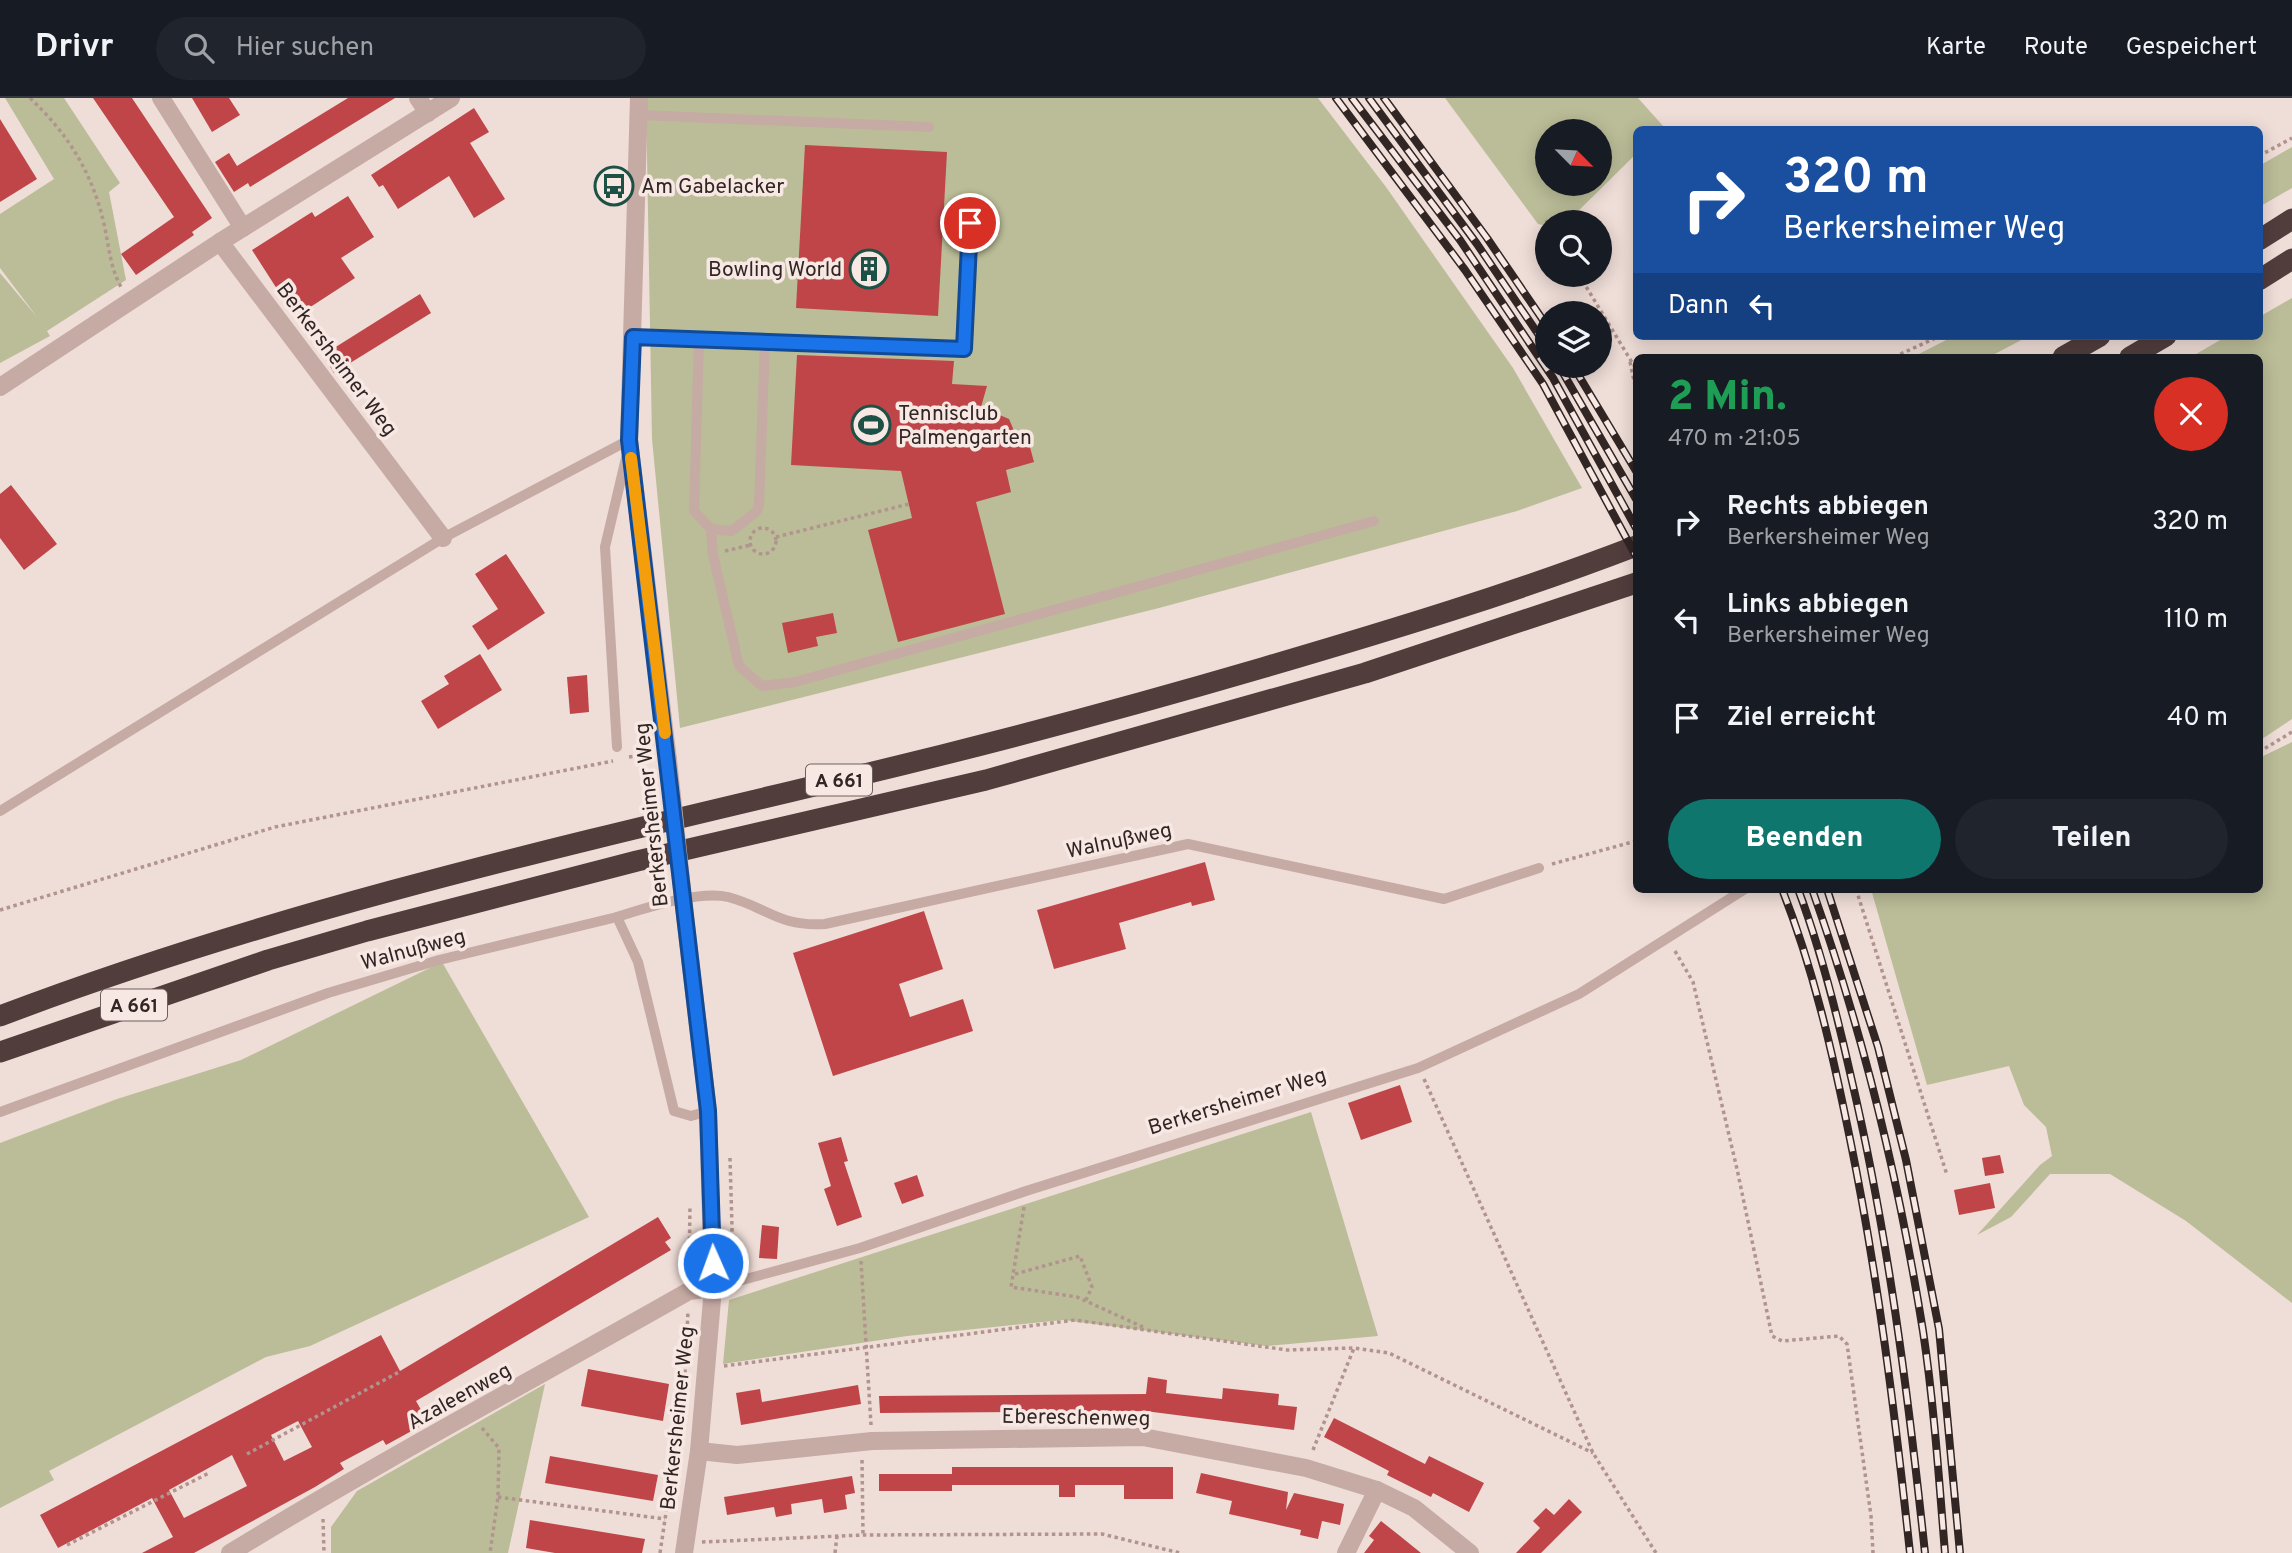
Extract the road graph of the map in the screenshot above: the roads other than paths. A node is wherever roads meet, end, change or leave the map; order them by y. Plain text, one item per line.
1 (161, 98) edge
2 (451, 98) edge
3 (423, 106) edge
4 (640, 107) edge
5 (929, 127) dead end
6 (971, 198) dead end
7 (2292, 219) edge
8 (243, 228) junction
9 (2263, 237) edge
10 (220, 242) junction
11 (2292, 259) edge
12 (2263, 277) edge
13 (633, 337) junction
14 (699, 339) junction
15 (2093, 340) edge
16 (2159, 340) edge
17 (765, 342) junction
18 (2068, 354) edge
19 (2135, 354) edge
20 (0, 387) edge
21 (629, 440) junction
22 (1374, 521) dead end
23 (711, 529) junction
24 (443, 538) junction
25 (1633, 547) edge
26 (1633, 584) edge
27 (617, 747) road end
28 (0, 811) edge
29 (1539, 867) road end
30 (1738, 893) edge
31 (617, 917) junction
32 (0, 1016) edge
33 (0, 1052) edge
34 (708, 1111) junction
35 (0, 1112) edge
36 (713, 1288) junction
37 (699, 1451) junction
38 (1377, 1490) junction
39 (230, 1553) edge
40 (684, 1553) edge
41 (1346, 1553) edge
42 (1471, 1553) edge

1 - 8 street
2 - 3 street
3 - 8 street
4 - 5 lane
4 - 13 street, Berkersheimer Weg
6 - 17 lane
7 - 9 highway
8 - 10 street
10 - 20 street
10 - 24 street, Berkersheimer Weg
11 - 12 highway
13 - 14 lane
13 - 21 street, Berkersheimer Weg
14 - 17 lane
14 - 23 lane
15 - 18 highway
16 - 19 highway
17 - 23 lane
21 - 24 lane
21 - 27 lane
21 - 34 street, Berkersheimer Weg, bridge
22 - 23 lane
24 - 28 lane
25 - 32 highway, A 661
26 - 33 highway, A 661
29 - 31 lane, Walnußweg
30 - 36 lane, Berkersheimer Weg
31 - 34 lane
31 - 35 lane, Walnußweg
34 - 36 street, Berkersheimer Weg
36 - 37 street, Berkersheimer Weg
36 - 39 street, Azaleenweg
37 - 38 street, Ebereschenweg
37 - 40 street, Berkersheimer Weg
38 - 41 street
38 - 42 street, Ebereschenweg

